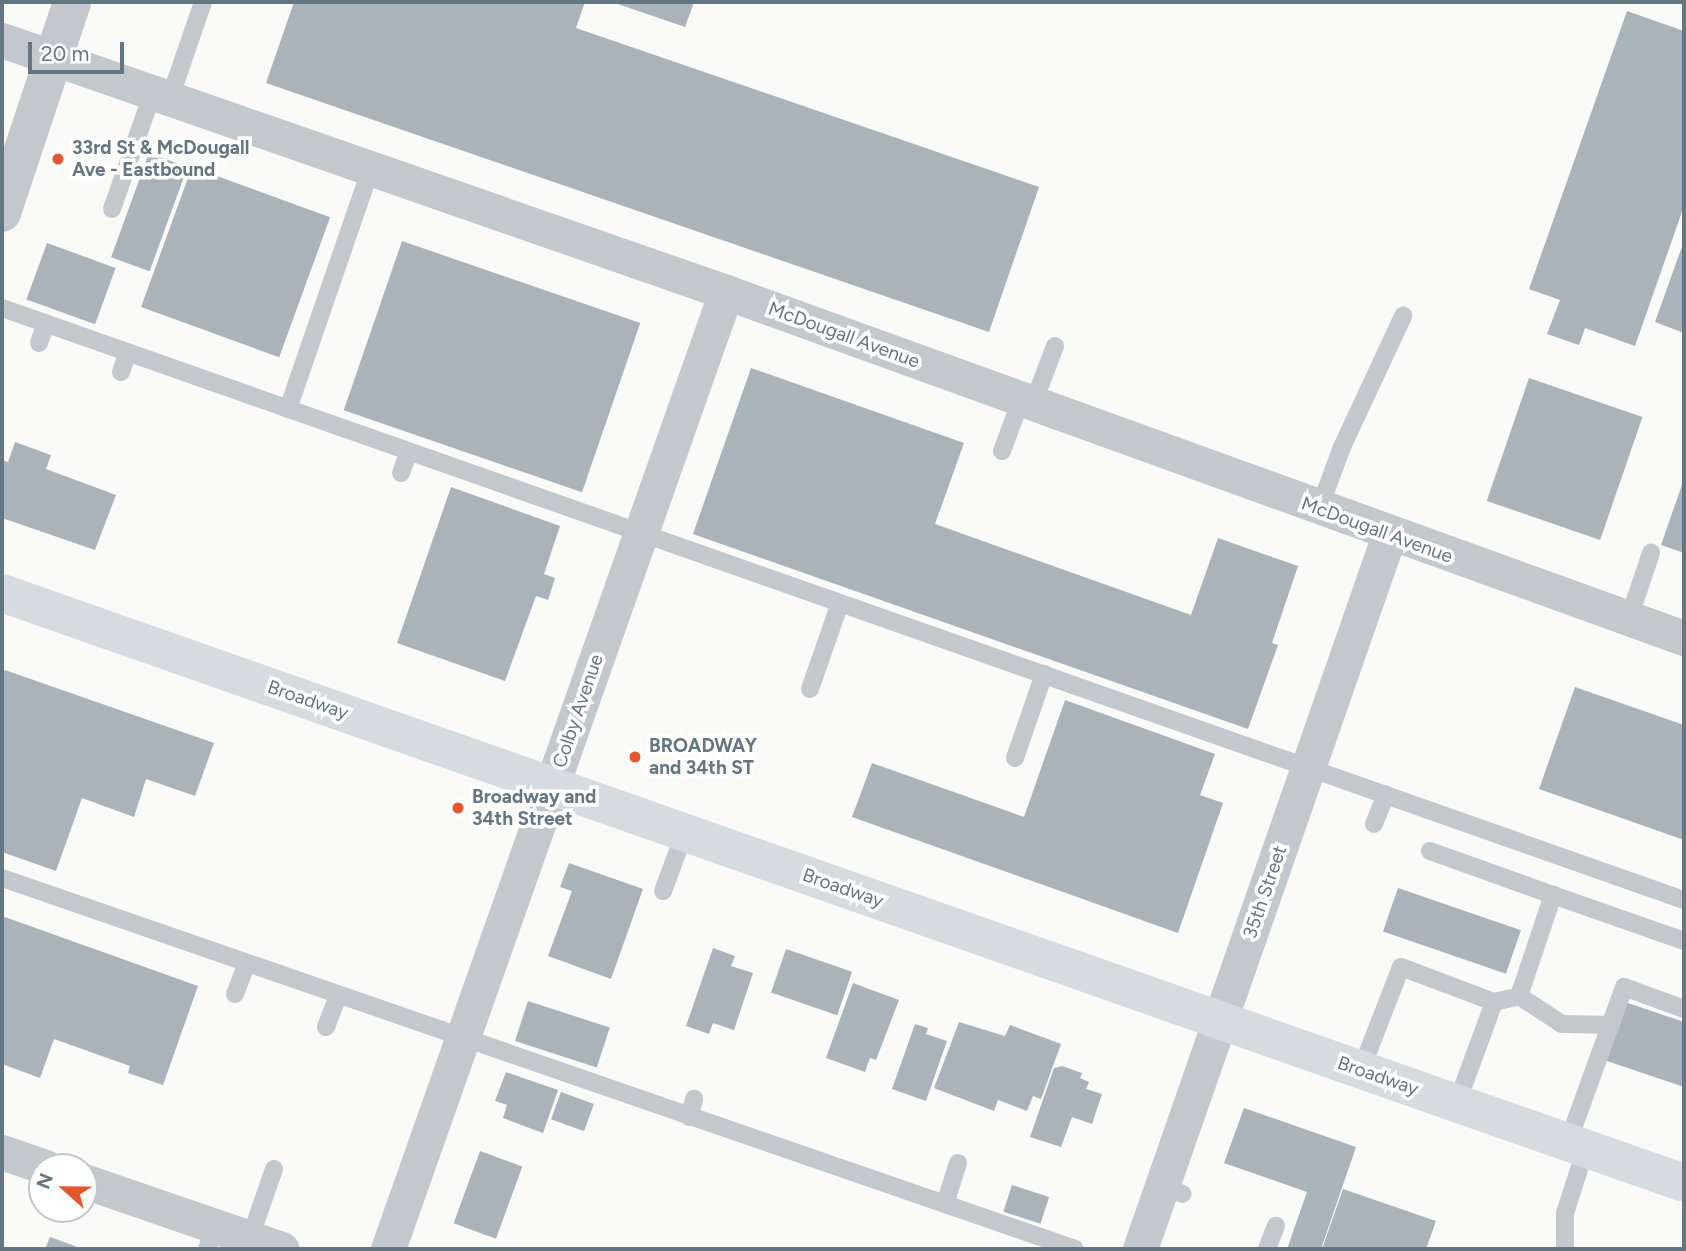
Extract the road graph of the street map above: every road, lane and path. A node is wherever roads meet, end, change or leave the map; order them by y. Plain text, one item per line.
1 (72, 2) edge
2 (203, 2) edge
3 (2, 40) edge
4 (52, 57) junction
5 (162, 95) junction
6 (371, 168) junction
7 (112, 209) dead end
8 (2, 213) edge
9 (726, 292) junction
10 (2, 308) edge
11 (1403, 316) dead end
12 (46, 323) junction
13 (39, 343) dead end
14 (1055, 346) dead end
15 (128, 352) junction
16 (121, 372) dead end
17 (1027, 402) junction
18 (288, 409) junction
19 (409, 451) junction
20 (1002, 451) dead end
21 (401, 473) dead end
22 (1319, 509) junction
23 (641, 533) junction
24 (1389, 535) junction
25 (1651, 553) dead end
26 (2, 593) edge
27 (840, 603) junction
28 (1629, 618) junction
29 (1684, 638) edge
30 (1044, 674) junction
31 (810, 690) dead end
32 (1015, 758) dead end
33 (1308, 766) junction
34 (552, 786) junction
35 (1386, 794) junction
36 (1374, 824) dead end
37 (685, 832) junction
38 (1430, 851) dead end
39 (2, 878) edge
40 (663, 891) dead end
41 (1553, 895) junction
42 (1684, 900) edge
43 (1684, 940) edge
44 (247, 963) junction
45 (235, 994) dead end
46 (338, 995) junction
47 (1519, 996) junction
48 (1494, 1002) junction
49 (1684, 1009) edge
50 (1221, 1020) junction
51 (1611, 1025) junction
52 (326, 1027) dead end
53 (463, 1039) junction
54 (1361, 1070) junction
55 (1457, 1104) junction
56 (1577, 1145) junction
57 (2, 1152) edge
58 (28, 1161) edge
59 (958, 1163) dead end
60 (274, 1169) dead end
61 (1684, 1183) edge
62 (98, 1187) edge
63 (945, 1204) junction
64 (1276, 1226) dead end
65 (211, 1238) edge
66 (266, 1244) edge
67 (388, 1249) edge
68 (1075, 1249) edge
69 (1140, 1249) edge
70 (1267, 1249) edge
71 (1565, 1249) edge

1 - 4 street
2 - 5 lane
3 - 4 street, McDougall Avenue
4 - 5 street, McDougall Avenue
4 - 8 street
5 - 6 street, McDougall Avenue
5 - 7 lane
6 - 9 street, McDougall Avenue
6 - 18 lane
9 - 17 street, McDougall Avenue
9 - 23 street, Colby Avenue
10 - 12 lane
11 - 22 lane
12 - 13 lane
12 - 15 lane
14 - 17 lane
15 - 16 lane
15 - 18 lane
17 - 20 lane
17 - 22 street, McDougall Avenue
18 - 19 lane
19 - 21 lane
19 - 23 lane
22 - 24 street, McDougall Avenue
23 - 27 lane
23 - 34 street, Colby Avenue
24 - 28 street, McDougall Avenue
24 - 33 street, 35th Street
25 - 28 lane
26 - 34 main road, Broadway
27 - 30 lane
27 - 31 lane
28 - 29 street, McDougall Avenue
30 - 32 lane
30 - 33 lane
33 - 35 lane
33 - 50 street, 35th Street
34 - 37 main road, Broadway
34 - 53 street, Colby Avenue
35 - 36 lane
35 - 42 lane
37 - 40 lane
37 - 50 main road, Broadway
38 - 41 lane
39 - 44 lane
41 - 43 lane
41 - 47 lane
44 - 45 lane
44 - 46 lane
46 - 52 lane
46 - 53 lane
47 - 48 lane
47 - 51 lane
48 - 54 lane
48 - 55 lane
49 - 51 lane
50 - 54 main road, Broadway
50 - 69 street, 35th Street
51 - 56 lane
53 - 63 lane
53 - 67 street, Colby Avenue
54 - 55 main road, Broadway
55 - 56 main road, Broadway
56 - 61 main road, Broadway
56 - 71 lane
57 - 58 street
59 - 63 lane
60 - 66 lane
62 - 65 street
63 - 68 lane
64 - 70 lane
65 - 66 street

